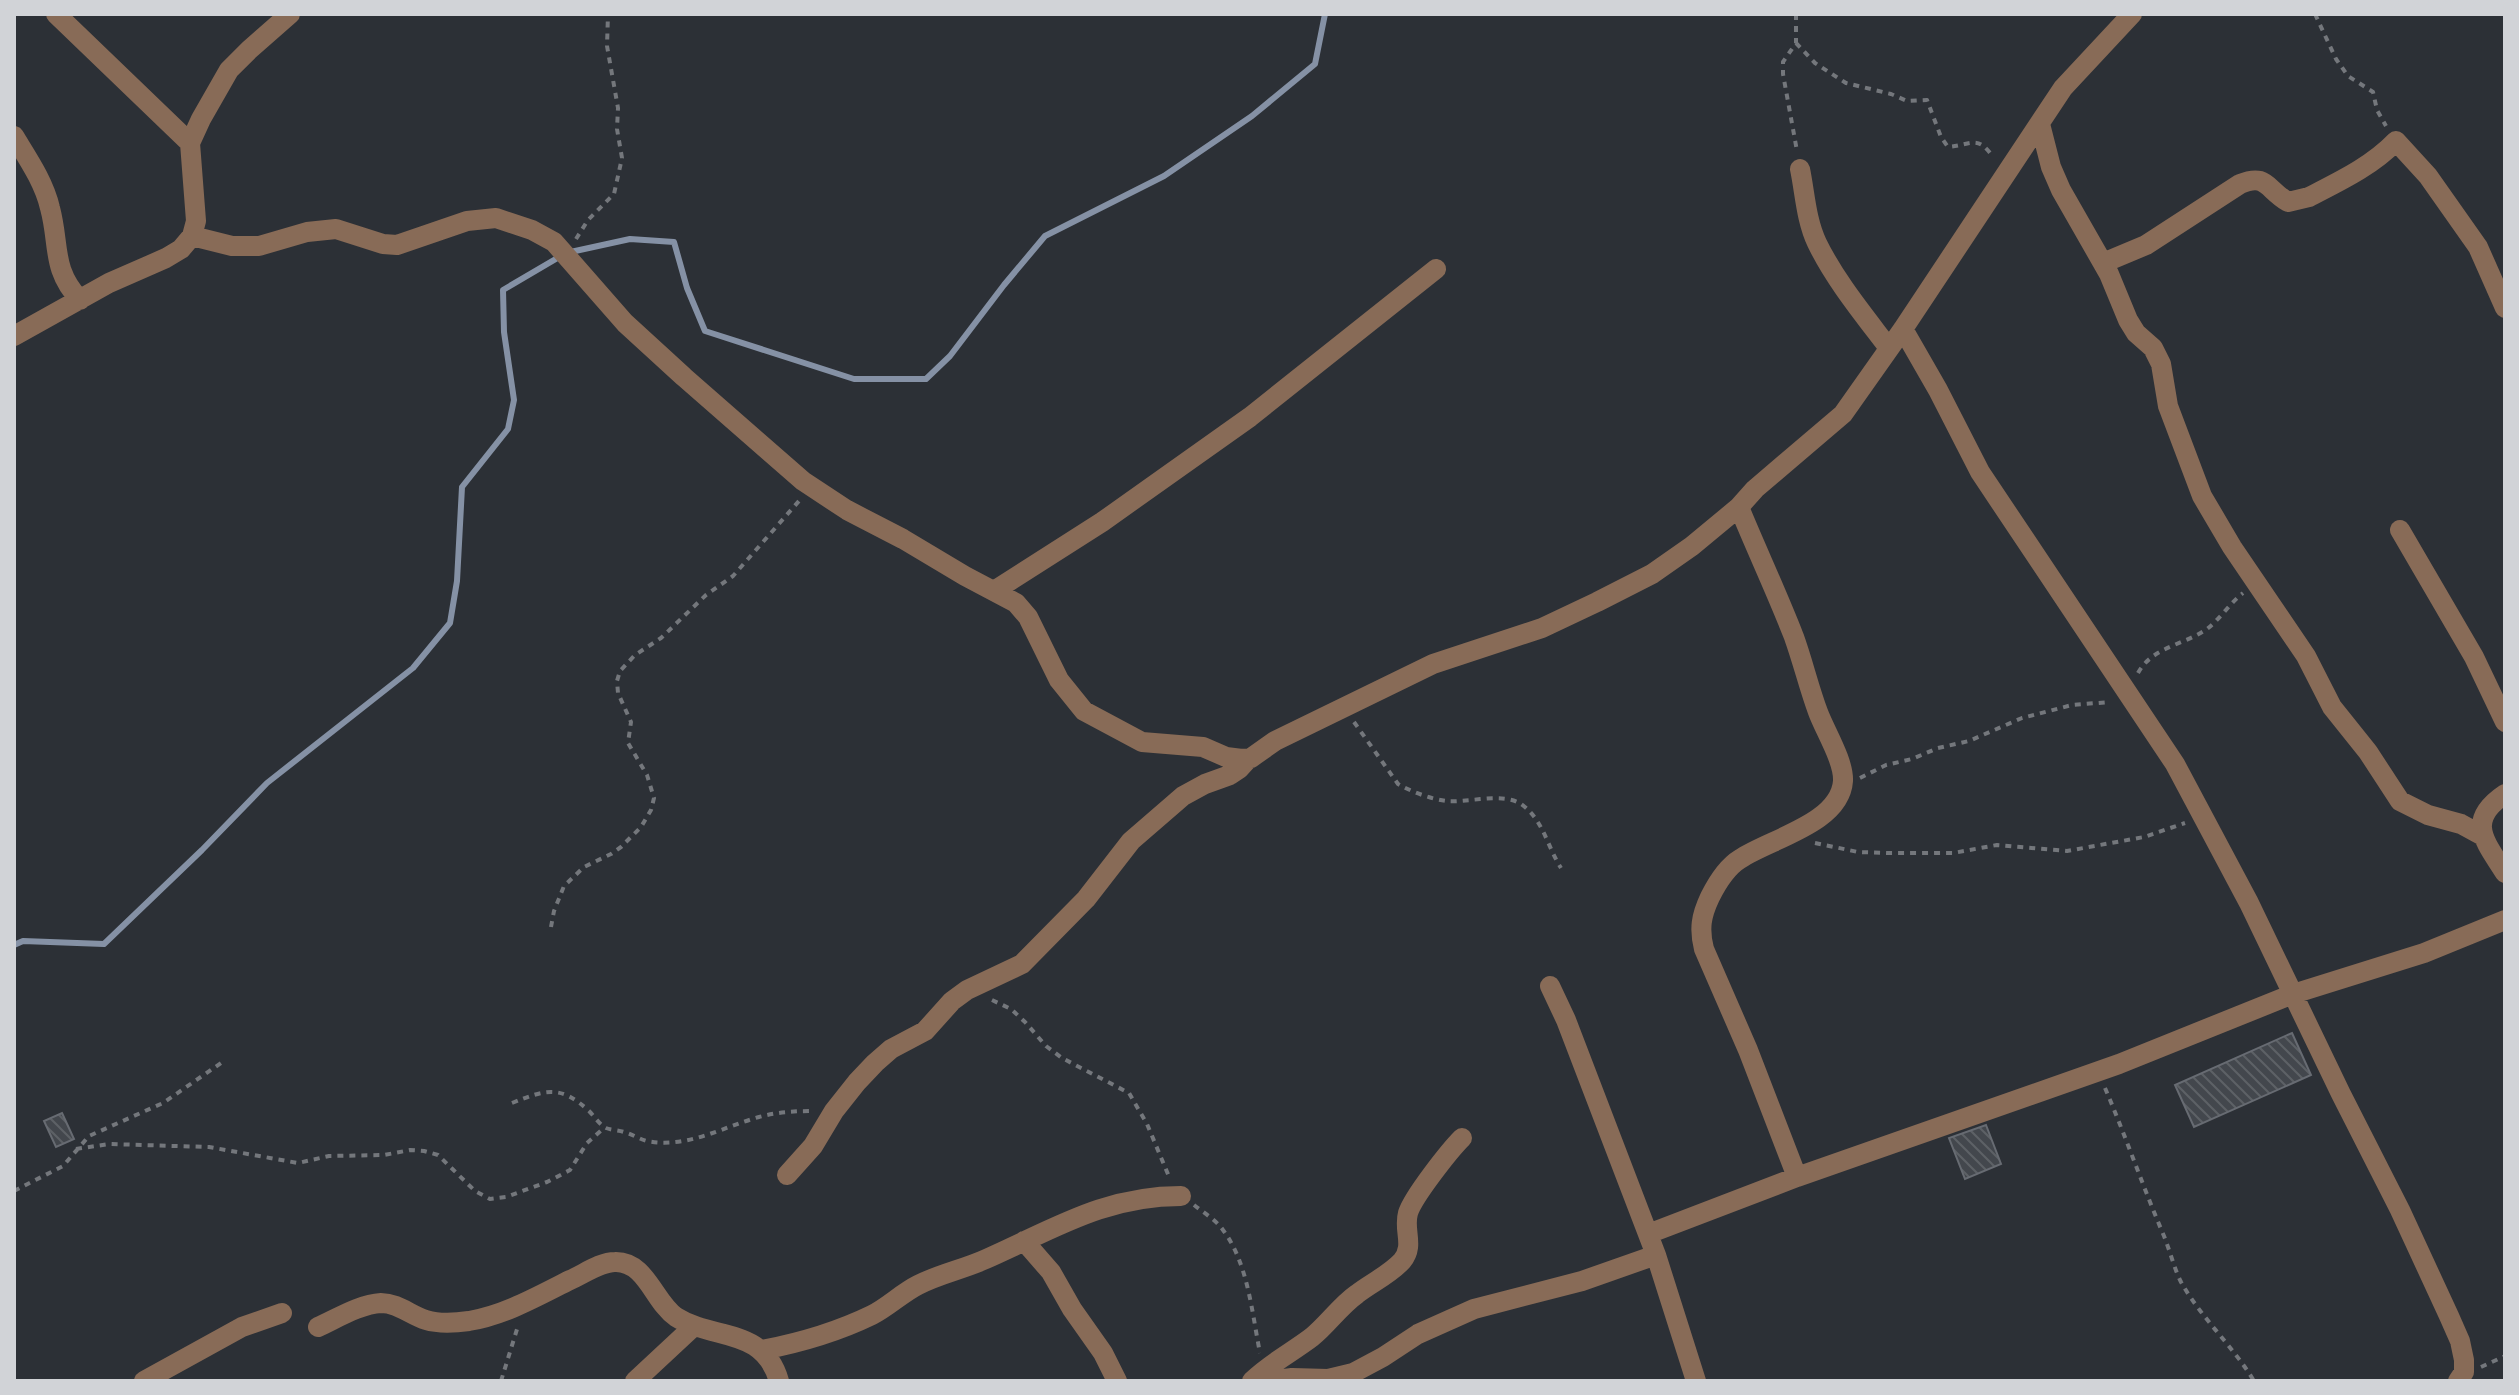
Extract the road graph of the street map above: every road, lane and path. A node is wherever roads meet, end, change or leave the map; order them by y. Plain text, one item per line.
1 (56, 14) edge
2 (290, 14) edge
3 (608, 14) edge
4 (1796, 14) edge
5 (2132, 14) edge
6 (2315, 14) edge
7 (1796, 43) junction
8 (2040, 124) junction
9 (14, 136) edge
10 (2396, 141) junction
11 (190, 143) junction
12 (1800, 169) joint
13 (2006, 174) junction
14 (192, 236) junction
15 (566, 253) junction
16 (2103, 263) junction
17 (1436, 269) dead end
18 (80, 300) junction
19 (2505, 308) edge
20 (1903, 329) junction
21 (14, 336) edge
22 (1888, 347) junction
23 (811, 487) junction
24 (1739, 507) junction
25 (2400, 530) dead end
26 (2255, 582) junction
27 (994, 591) junction
28 (2126, 693) junction
29 (1344, 707) junction
30 (2505, 722) edge
31 (1249, 758) junction
32 (1841, 788) junction
33 (2505, 794) edge
34 (2202, 817) junction
35 (1790, 835) junction
36 (2483, 836) junction
37 (1561, 868) dead end
38 (2505, 873) edge
39 (2505, 920) edge
40 (551, 927) dead end
41 (1550, 986) dead end
42 (967, 990) junction
43 (2293, 994) junction
44 (224, 1061) dead end
45 (2098, 1071) junction
46 (512, 1103) dead end
47 (834, 1111) junction
48 (604, 1128) junction
49 (1462, 1138) dead end
50 (76, 1149) junction
51 (787, 1175) dead end
52 (1797, 1177) junction
53 (14, 1191) edge
54 (1181, 1196) junction
55 (1648, 1234) junction
56 (1024, 1241) junction
57 (1656, 1255) junction
58 (527, 1302) junction
59 (282, 1313) dead end
60 (318, 1327) dead end
61 (693, 1327) junction
62 (762, 1350) junction
63 (180, 1373) edge
64 (1262, 1378) edge
65 (144, 1381) edge
66 (501, 1381) edge
67 (635, 1381) edge
68 (779, 1381) edge
69 (1117, 1381) edge
70 (1696, 1381) edge
71 (2254, 1381) edge
72 (2458, 1381) edge

1 - 11 street
2 - 11 street
3 - 15 path
4 - 7 path
5 - 8 street
6 - 10 path
7 - 12 path
7 - 13 path
8 - 13 street
8 - 16 street
9 - 18 street
10 - 16 street
10 - 19 street
11 - 14 street
12 - 22 street
13 - 20 street
14 - 15 street
14 - 18 street
15 - 23 street
16 - 26 street
17 - 27 street
18 - 21 street
20 - 22 street
20 - 28 street
22 - 24 street
23 - 27 street
23 - 40 path
24 - 29 street
24 - 32 street
25 - 30 street
26 - 28 path
26 - 36 street
27 - 31 street
28 - 32 path
28 - 34 street
29 - 31 street
29 - 37 path
31 - 42 street
32 - 35 street
33 - 36 street
34 - 35 path
34 - 43 street
35 - 52 street
36 - 38 street
39 - 43 street
41 - 55 street
42 - 47 street
42 - 54 path
43 - 45 street
43 - 72 street
44 - 50 path
45 - 52 street
45 - 71 path
46 - 48 path
47 - 48 path
47 - 51 street
48 - 50 path
49 - 64 street
50 - 53 path
52 - 55 street
54 - 56 street
54 - 64 path
55 - 57 street
56 - 62 street
56 - 69 street
57 - 64 street
57 - 70 street
58 - 60 street
58 - 61 street
58 - 66 path
59 - 63 street
61 - 62 street
61 - 67 street
62 - 68 street
63 - 65 street

